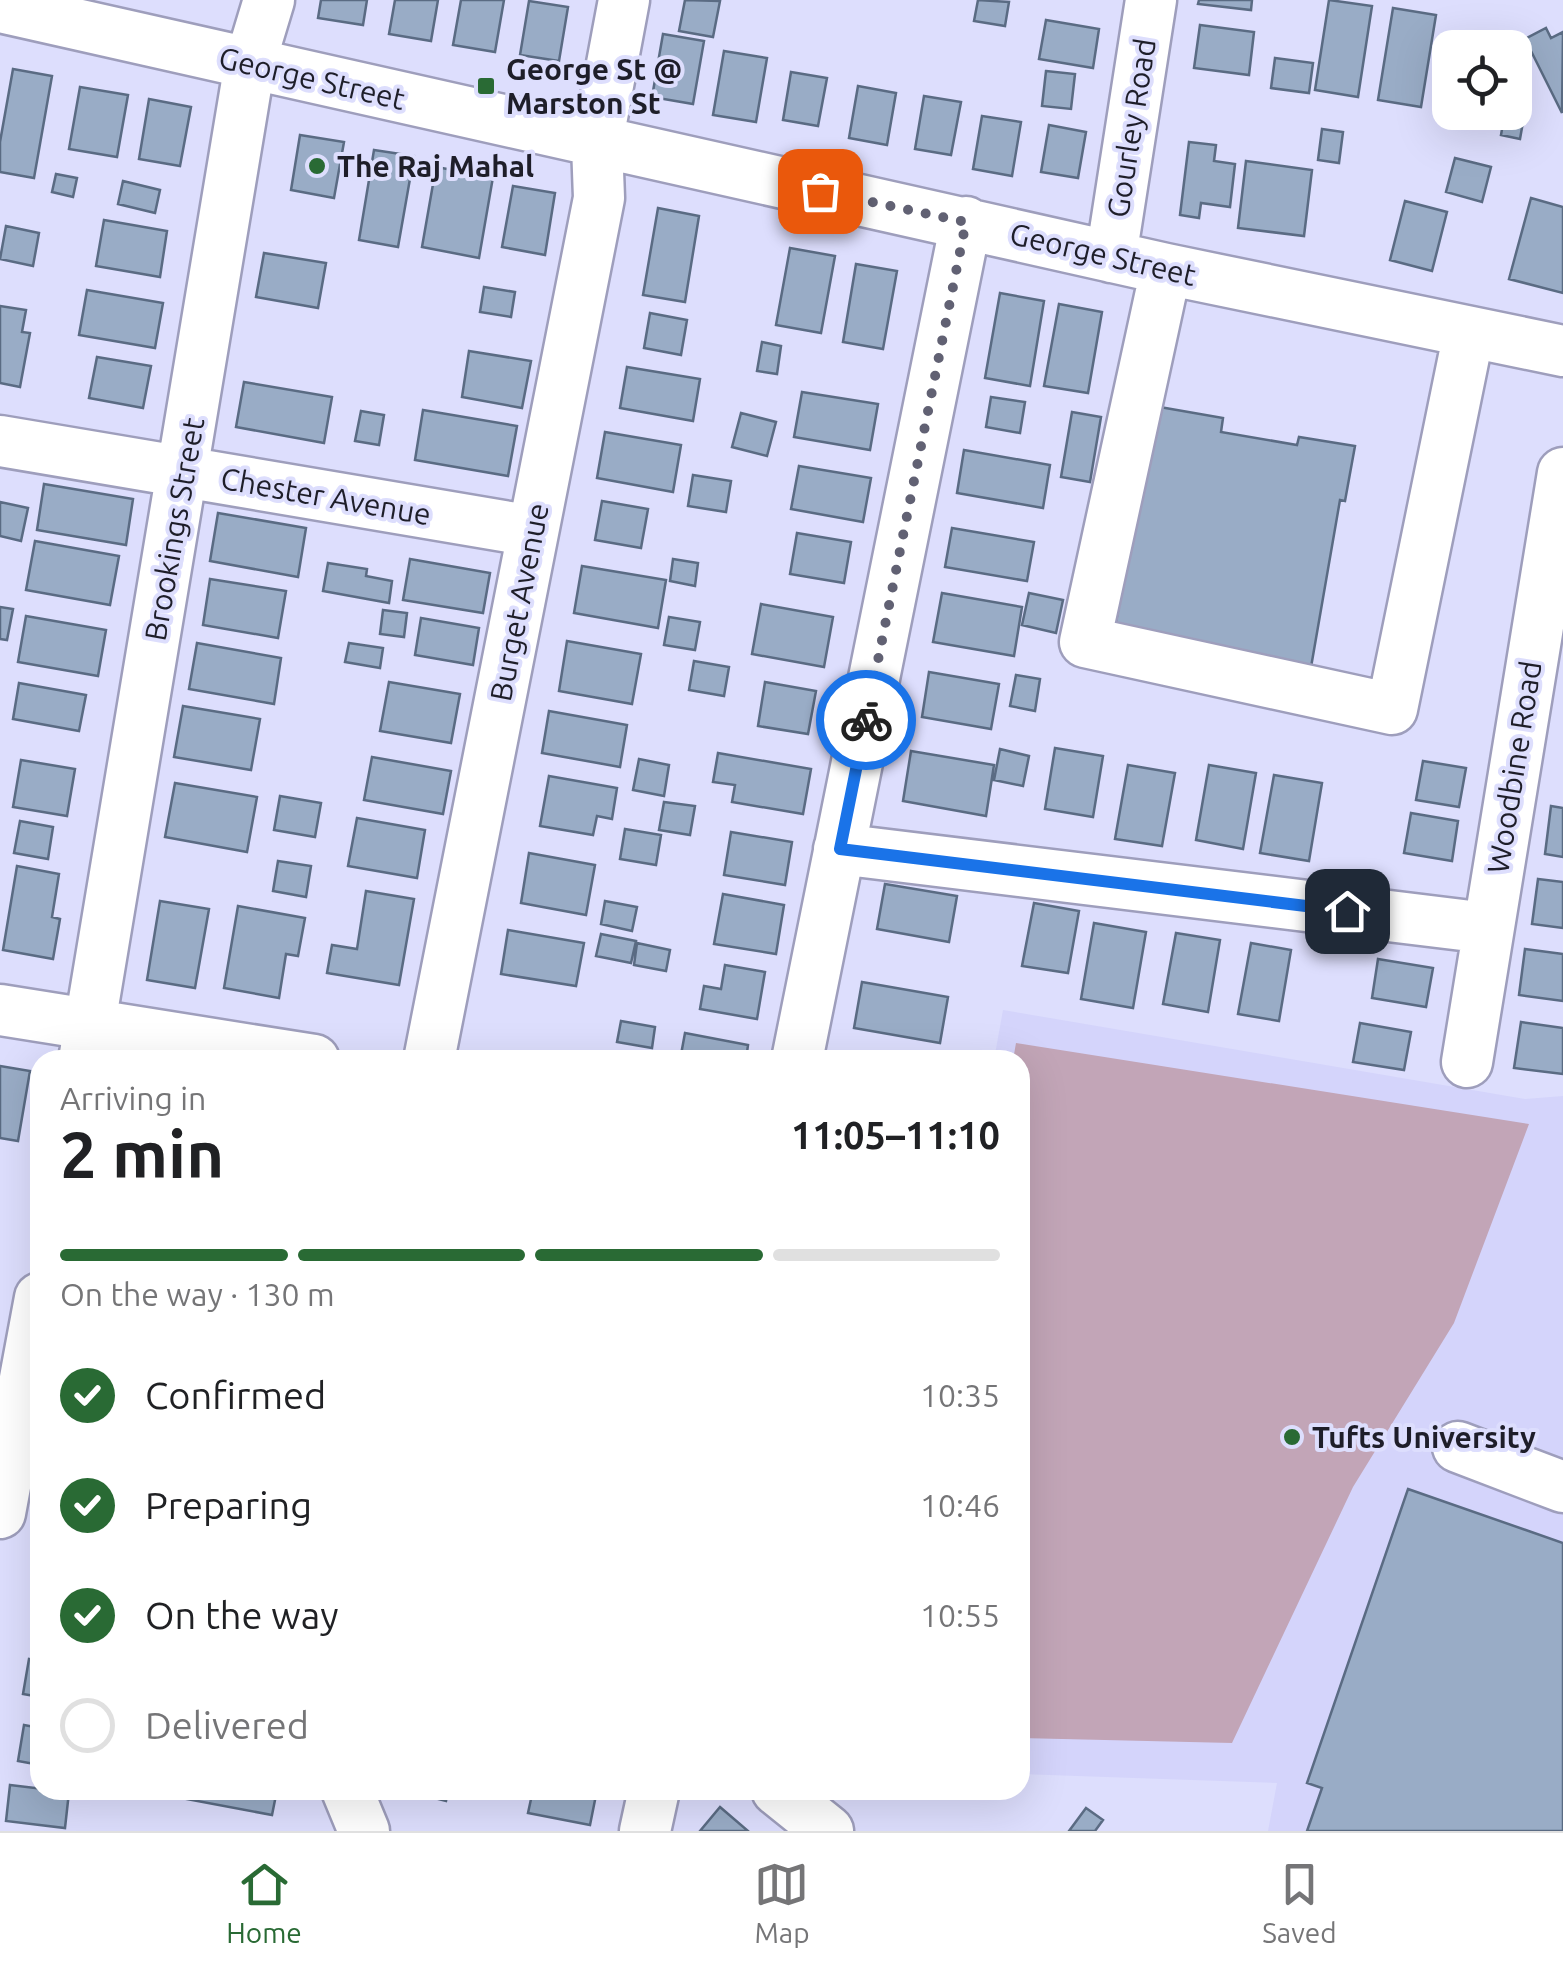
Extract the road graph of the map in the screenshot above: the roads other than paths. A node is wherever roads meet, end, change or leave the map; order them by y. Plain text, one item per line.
1 (269, 0) edge
2 (624, 0) edge
3 (1151, 0) edge
4 (0, 7) edge
5 (250, 63) junction
6 (596, 144) junction
7 (966, 222) junction
8 (1111, 257) junction
9 (1166, 269) junction
10 (1470, 332) junction
11 (1563, 350) edge
12 (0, 441) edge
13 (185, 471) junction
14 (1563, 473) edge
15 (533, 531) junction
16 (840, 849) junction
17 (1487, 928) junction
18 (0, 1010) edge
19 (87, 1043) edge
20 (180, 1050) edge
21 (431, 1050) edge
22 (799, 1050) edge
23 (1467, 1062) dead end
24 (30, 1352) edge
25 (1458, 1447) dead end
26 (1563, 1487) edge
27 (0, 1512) edge
28 (351, 1800) edge
29 (652, 1800) edge
30 (790, 1800) edge
31 (364, 1831) edge
32 (646, 1831) edge
33 (828, 1831) edge

1 - 5 street, Brookings Street
2 - 6 street, Burget Avenue
3 - 8 street, Gourley Road
4 - 5 street, George Street
5 - 6 street, George Street
5 - 13 street, Brookings Street
6 - 7 street, George Street
6 - 15 street, Burget Avenue
7 - 8 street, George Street
7 - 16 street
8 - 9 street, George Street
9 - 10 street, George Street
9 - 10 street
10 - 11 street, George Street
12 - 13 street, Chester Avenue
13 - 15 street, Chester Avenue
13 - 19 street, Brookings Street
14 - 17 street, Woodbine Road
15 - 21 street, Burget Avenue
16 - 17 street
16 - 22 street
17 - 23 street, Woodbine Road
18 - 19 street
19 - 20 street
24 - 27 street
25 - 26 street
28 - 31 street
29 - 32 street
30 - 33 street

